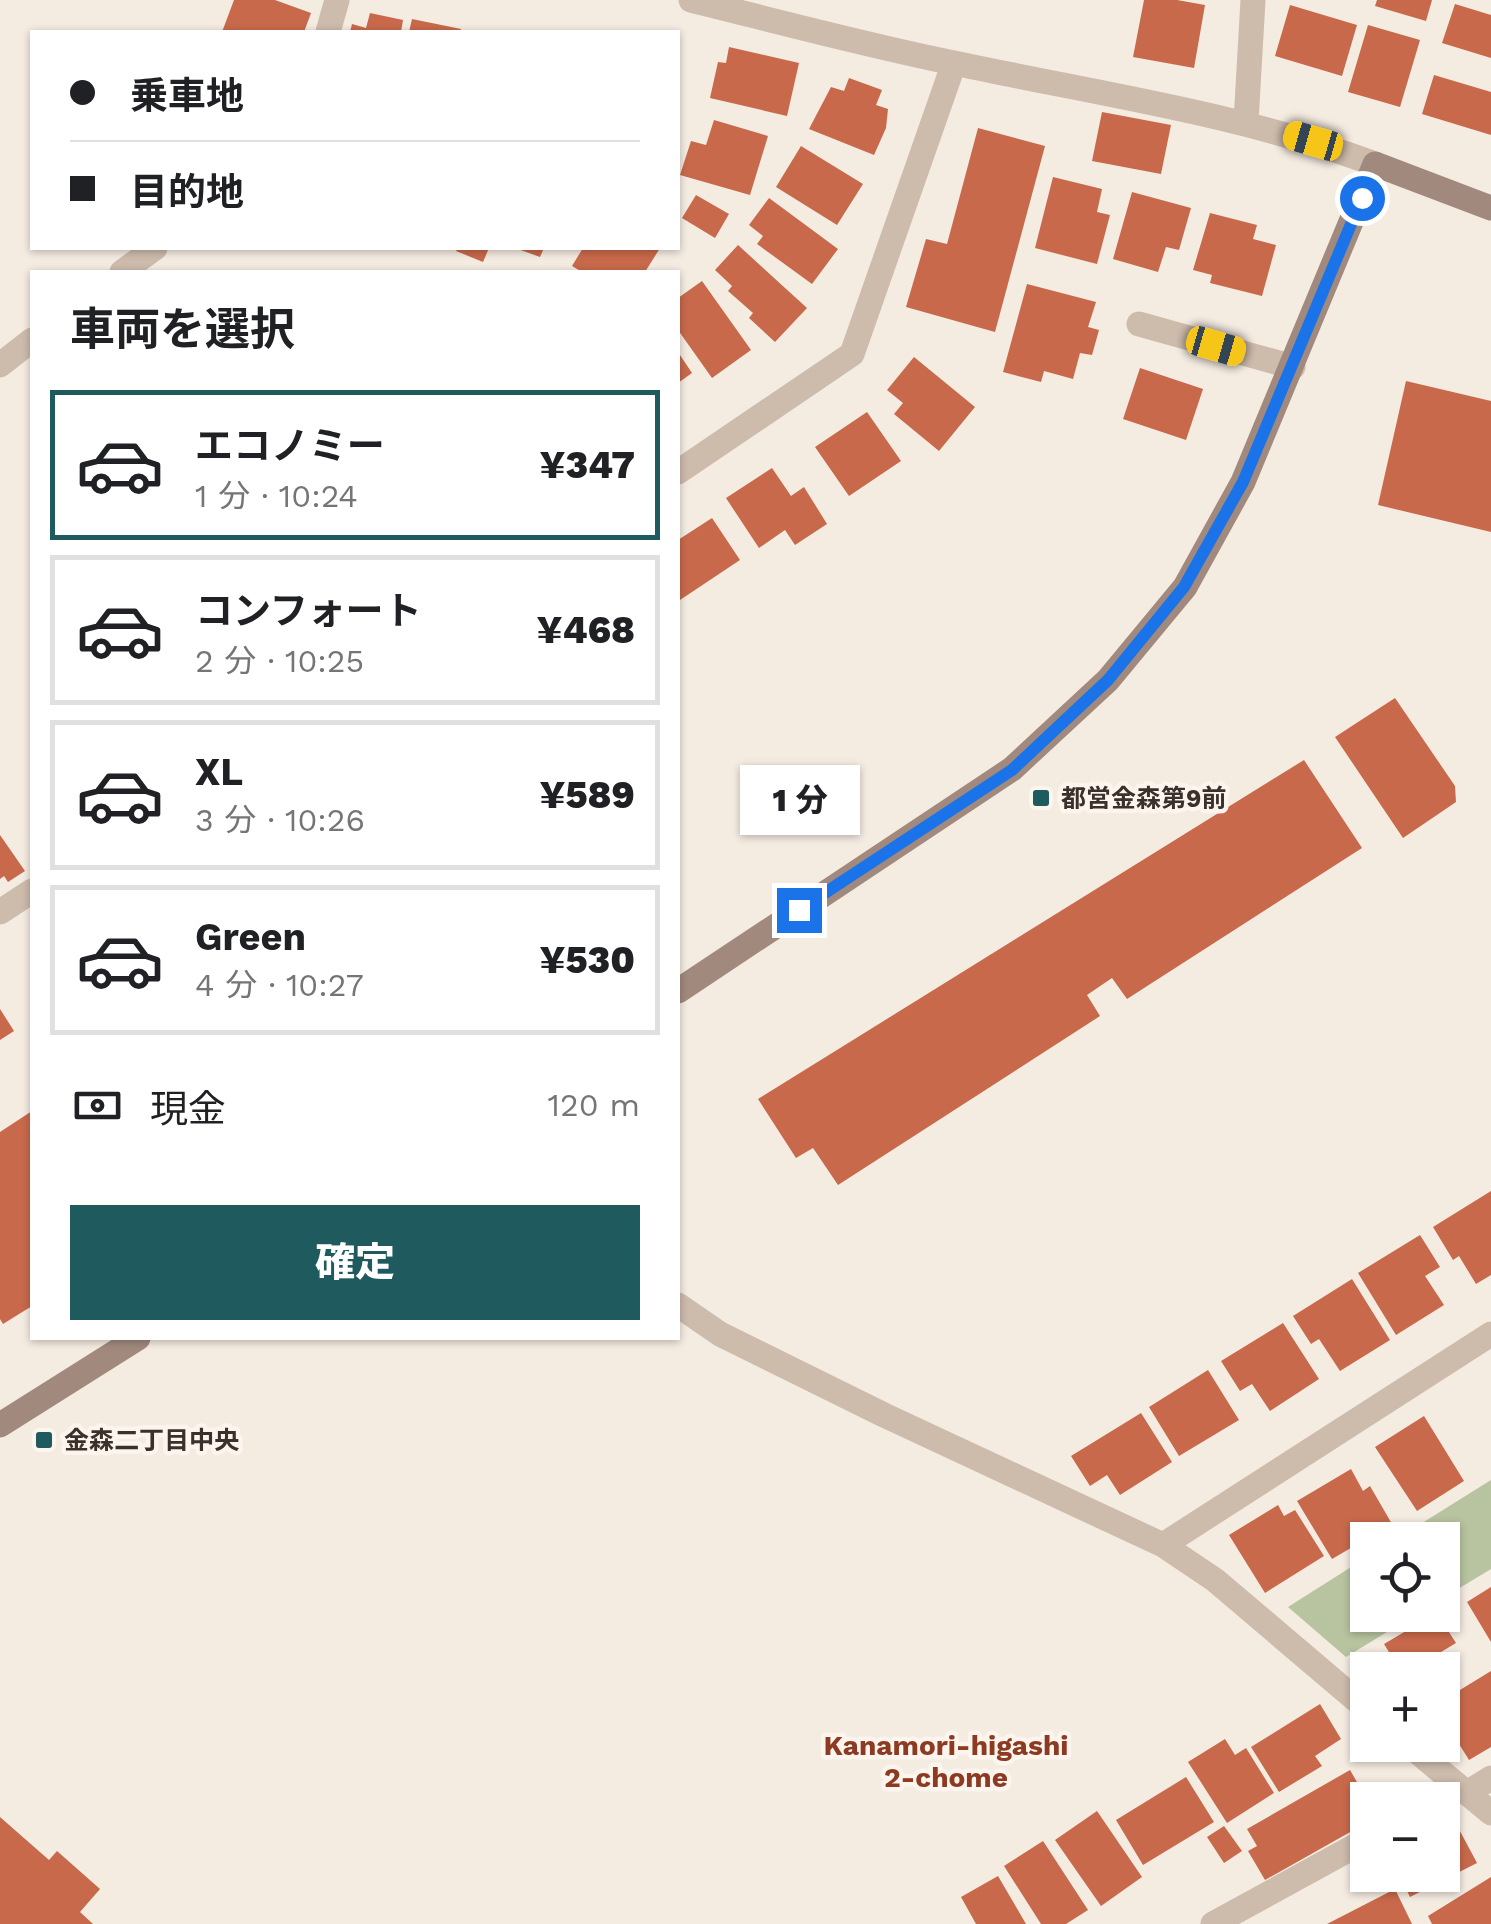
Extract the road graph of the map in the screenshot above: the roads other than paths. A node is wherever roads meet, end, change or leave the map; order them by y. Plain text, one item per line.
1 (338, 0) edge
2 (691, 0) edge
3 (1252, 0) edge
4 (329, 30) edge
5 (954, 64) junction
6 (1246, 122) junction
7 (1376, 164) junction
8 (1491, 208) edge
9 (152, 250) edge
10 (125, 270) edge
11 (1139, 324) dead end
12 (30, 342) edge
13 (0, 365) edge
14 (1292, 367) junction
15 (680, 471) edge
16 (30, 892) edge
17 (0, 915) edge
18 (30, 916) edge
19 (680, 990) edge
20 (680, 1306) edge
21 (1491, 1334) edge
22 (135, 1340) edge
23 (0, 1425) edge
24 (1163, 1544) junction
25 (1350, 1695) edge
26 (1425, 1762) edge
27 (1491, 1778) edge
28 (1444, 1782) edge
29 (1460, 1792) edge
30 (1460, 1797) edge
31 (1491, 1813) edge
32 (1350, 1849) edge
33 (1214, 1924) edge

1 - 4 street
2 - 5 street
3 - 6 street
5 - 6 street
5 - 15 street
6 - 7 street
7 - 8 street
7 - 14 street
9 - 10 street
11 - 14 street
12 - 13 street
14 - 19 street
16 - 17 street
17 - 18 street
20 - 24 street
21 - 24 street
22 - 23 street
24 - 25 street
26 - 28 street
27 - 29 street
30 - 31 street
32 - 33 street

